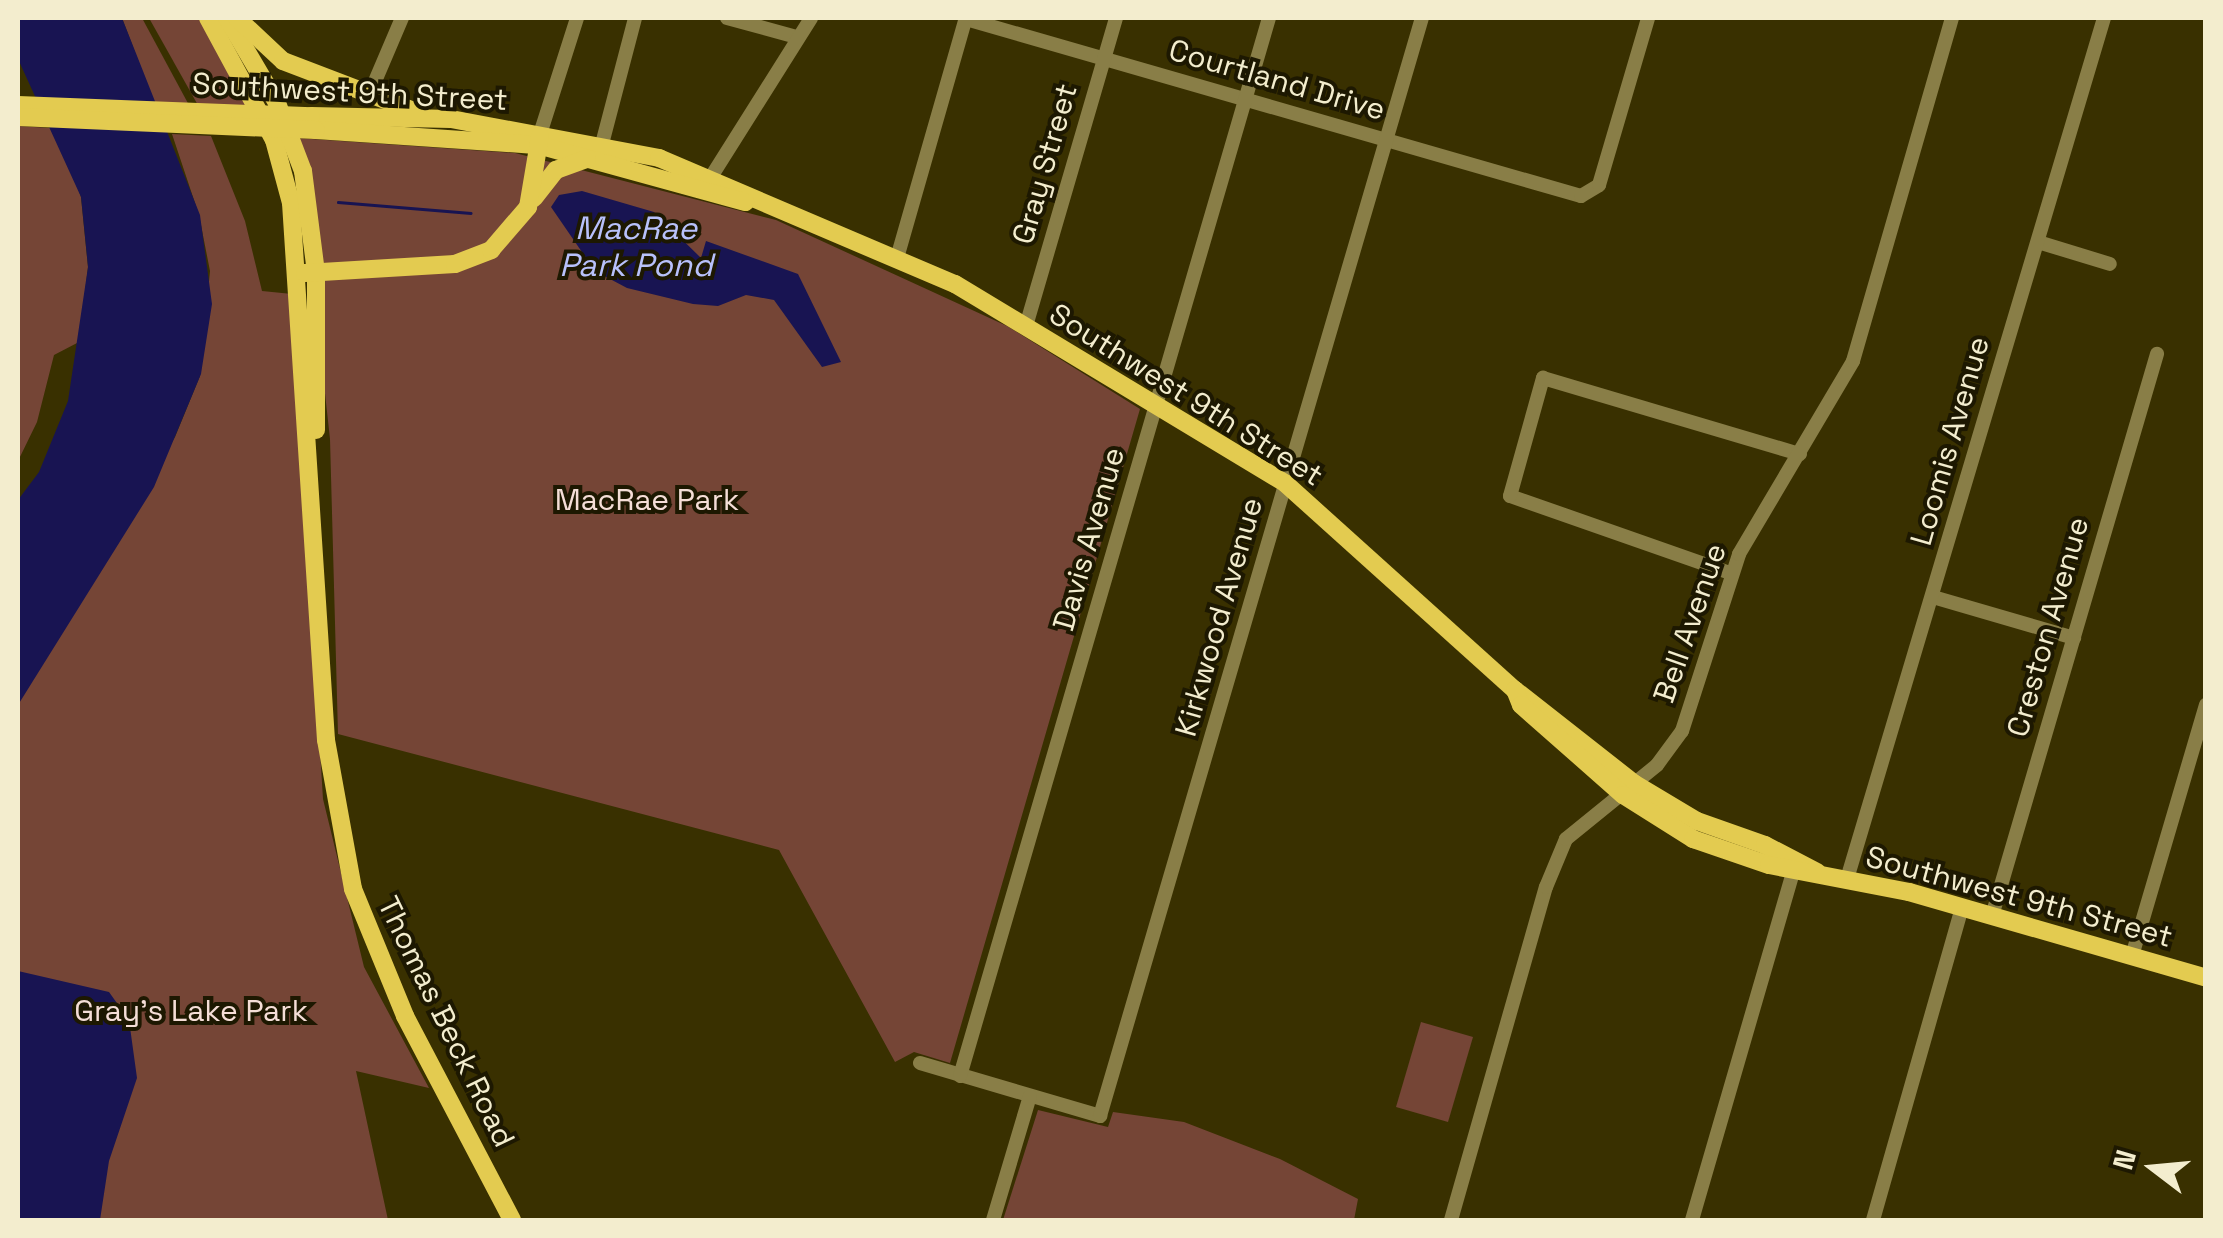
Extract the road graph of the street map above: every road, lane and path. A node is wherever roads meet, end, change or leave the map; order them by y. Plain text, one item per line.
1 (208, 18) edge
2 (227, 18) edge
3 (237, 18) edge
4 (402, 18) edge
5 (577, 18) edge
6 (635, 18) edge
7 (727, 18) edge
8 (811, 18) edge
9 (966, 18) edge
10 (1116, 18) edge
11 (1269, 18) edge
12 (1422, 18) edge
13 (1648, 18) edge
14 (1952, 18) edge
15 (2104, 18) edge
16 (797, 37) junction
17 (1104, 59) junction
18 (370, 92) junction
19 (1245, 99) junction
20 (18, 104) edge
21 (18, 118) edge
22 (437, 118) junction
23 (314, 123) junction
24 (539, 138) junction
25 (1386, 140) junction
26 (602, 144) junction
27 (619, 164) junction
28 (712, 177) junction
29 (528, 206) junction
30 (784, 213) junction
31 (2038, 242) junction
32 (897, 258) junction
33 (2110, 264) dead end
34 (316, 272) junction
35 (296, 273) junction
36 (1026, 326) junction
37 (2157, 354) dead end
38 (1156, 404) junction
39 (1800, 454) junction
40 (1286, 484) junction
41 (314, 485) junction
42 (1730, 573) junction
43 (1933, 597) junction
44 (2074, 638) junction
45 (2206, 705) edge
46 (1629, 790) junction
47 (1794, 865) junction
48 (1847, 879) junction
49 (1962, 907) junction
50 (1992, 916) junction
51 (2132, 956) junction
52 (2206, 978) edge
53 (920, 1063) dead end
54 (960, 1076) junction
55 (1030, 1096) junction
56 (1696, 1219) edge
57 (512, 1220) edge
58 (993, 1220) edge
59 (1451, 1220) edge
60 (1874, 1220) edge

1 - 35 main road, Thomas Beck Road
2 - 34 main road, Thomas Beck Road
3 - 18 main road
4 - 18 street
5 - 24 street
6 - 26 street
7 - 16 street
8 - 16 street
9 - 17 street, Courtland Drive
9 - 32 street
10 - 17 street, Gray Street
11 - 19 street, Davis Avenue
12 - 25 street, Kirkwood Avenue
13 - 25 street, Courtland Drive
14 - 39 street, Bell Avenue
15 - 31 street, Loomis Avenue
16 - 28 street
17 - 19 street, Courtland Drive
17 - 36 street, Gray Street
18 - 22 main road
19 - 25 street, Courtland Drive
19 - 38 street, Davis Avenue
20 - 23 main road, Southwest 9th Street, bridge
21 - 23 main road, Southwest 9th Street, bridge
22 - 23 main road, Southwest 9th Street
22 - 24 main road, Southwest 9th Street
23 - 24 main road, Southwest 9th Street
24 - 26 main road, Southwest 9th Street
24 - 27 main road, Southwest 9th Street
24 - 29 main road
25 - 40 street, Kirkwood Avenue
26 - 28 main road, Southwest 9th Street
27 - 29 main road
27 - 30 main road, Southwest 9th Street
28 - 30 main road, Southwest 9th Street
29 - 34 main road
30 - 32 main road, Southwest 9th Street
31 - 33 street
31 - 43 street, Loomis Avenue
32 - 36 main road, Southwest 9th Street
34 - 35 main road
34 - 41 main road, Thomas Beck Road
35 - 41 main road, Thomas Beck Road
36 - 38 main road, Southwest 9th Street
37 - 44 street, Creston Avenue
38 - 40 main road, Southwest 9th Street
38 - 54 street, Davis Avenue
39 - 42 street, Bell Avenue
39 - 42 street
40 - 46 main road, Southwest 9th Street
40 - 55 street, Kirkwood Avenue
41 - 57 main road, Thomas Beck Road
42 - 46 street, Bell Avenue
43 - 44 street
43 - 48 street, Loomis Avenue
44 - 50 street, Creston Avenue
45 - 51 street
46 - 47 main road, Southwest 9th Street
46 - 59 street, Bell Avenue
47 - 48 main road, Southwest 9th Street
47 - 56 street
48 - 49 main road, Southwest 9th Street
49 - 50 main road, Southwest 9th Street
49 - 60 street
50 - 51 main road, Southwest 9th Street
51 - 52 main road, Southwest 9th Street
53 - 54 street
54 - 55 street
55 - 58 street

